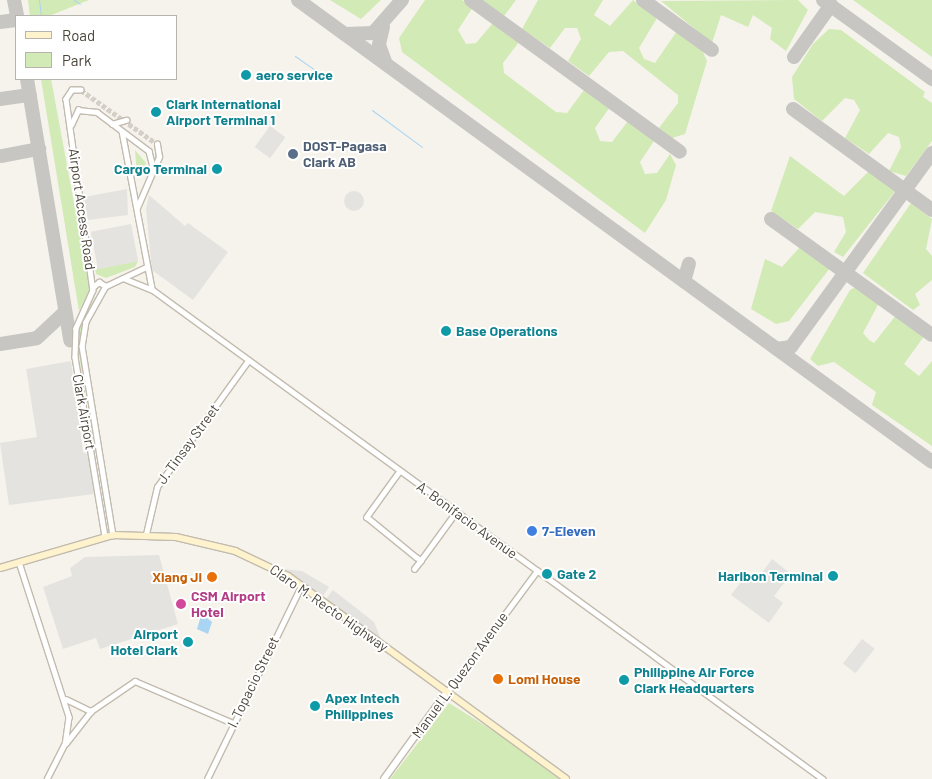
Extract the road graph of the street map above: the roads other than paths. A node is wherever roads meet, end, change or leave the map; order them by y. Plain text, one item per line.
1 (81, 90) dead end
2 (126, 120) dead end
3 (112, 124) junction
4 (122, 131) junction
5 (70, 132) junction
6 (157, 144) dead end
7 (154, 171) junction
8 (136, 209) junction
9 (146, 267) junction
10 (123, 278) junction
11 (106, 286) junction
12 (93, 289) junction
13 (153, 290) junction
14 (102, 295) junction
15 (248, 361) junction
16 (94, 421) junction
17 (86, 423) junction
18 (400, 471) junction
19 (456, 512) junction
20 (146, 534) junction
21 (113, 535) junction
22 (106, 536) junction
23 (421, 560) junction
24 (19, 562) junction
25 (0, 568) edge
26 (414, 569) dead end
27 (537, 571) junction
28 (301, 586) junction
29 (447, 692) junction
30 (66, 699) junction
31 (91, 710) junction
32 (233, 723) junction
33 (65, 744) junction
34 (46, 779) edge
35 (207, 779) edge
36 (384, 779) edge
37 (566, 779) edge
38 (823, 779) edge

1 - 5 street, Airport Access Road
2 - 3 street
3 - 4 street, Airport Access Road
3 - 5 street, Airport Access Road
4 - 7 street, Airport Access Road
4 - 8 street
5 - 12 street, Airport Access Road
6 - 7 street
7 - 8 street
8 - 9 street
9 - 10 street
9 - 13 street
10 - 11 street
10 - 13 street, A. Bonifacio Avenue
11 - 12 street
11 - 14 street, Clark Airport
12 - 14 street
12 - 17 street, Clark Airport
13 - 15 street, A. Bonifacio Avenue
14 - 16 street, Clark Airport
15 - 18 street, A. Bonifacio Avenue
15 - 20 street, J. Tinsay Street
16 - 17 street
16 - 21 street, Clark Airport
17 - 22 street, Clark Airport
18 - 19 street, A. Bonifacio Avenue
18 - 23 street
19 - 23 street
19 - 27 street, A. Bonifacio Avenue
20 - 21 main road, Claro M. Recto Highway
20 - 28 main road, Claro M. Recto Highway
21 - 22 main road, Claro M. Recto Highway
22 - 24 main road, Claro M. Recto Highway
23 - 26 street
24 - 25 main road, Claro M. Recto Highway
24 - 30 street
27 - 29 street, Manuel L. Quezon Avenue
27 - 38 street, A. Bonifacio Avenue
28 - 29 main road, Claro M. Recto Highway
28 - 32 street, I. Topacio Street
29 - 36 street, Manuel L. Quezon Avenue
29 - 37 main road, Claro M. Recto Highway
30 - 31 street
30 - 33 street
31 - 32 street
31 - 33 street
32 - 35 street, I. Topacio Street
33 - 34 street

